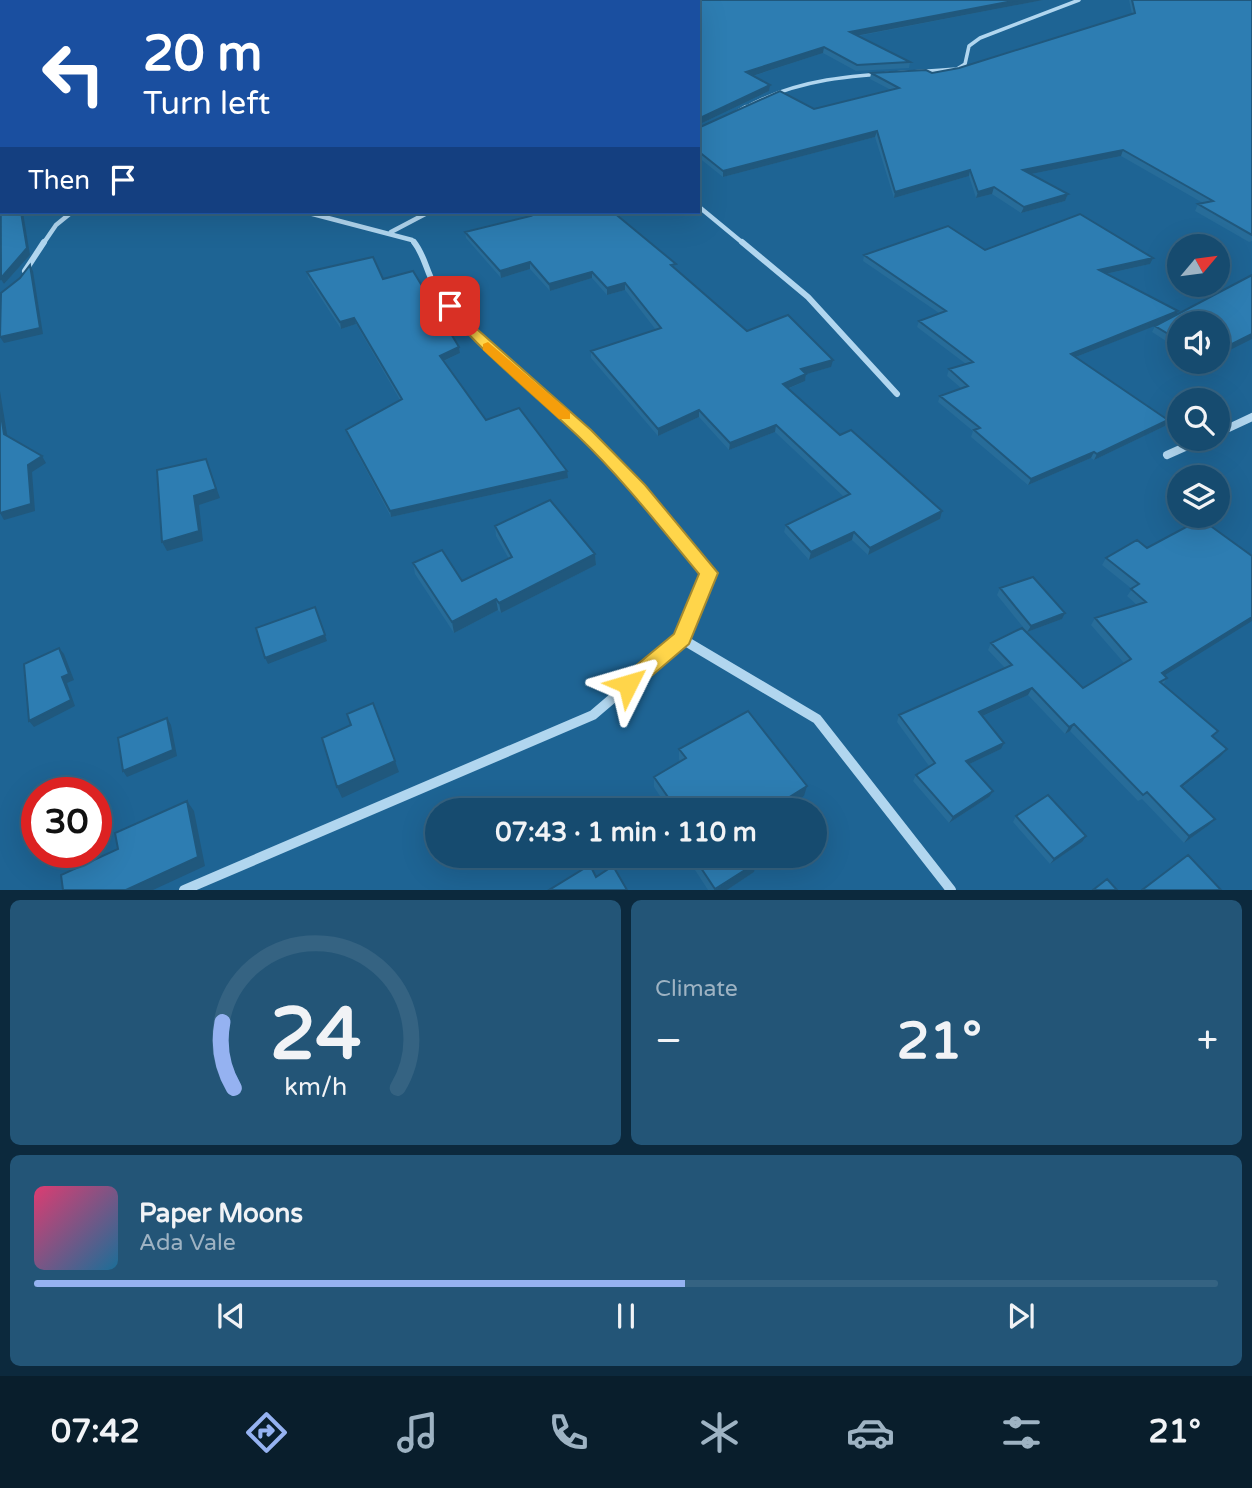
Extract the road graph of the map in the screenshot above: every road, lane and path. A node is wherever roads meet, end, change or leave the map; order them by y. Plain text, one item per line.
1 (1076, 0) edge
2 (730, 117) edge
3 (700, 207) edge
4 (70, 214) edge
5 (311, 214) edge
6 (425, 214) edge
7 (391, 232) junction
8 (20, 279) edge
9 (897, 394) dead end
10 (1252, 417) edge
11 (1230, 427) edge
12 (1176, 451) edge
13 (1167, 455) dead end
14 (682, 639) junction
15 (184, 890) edge
16 (951, 890) edge

1 - 2 street
3 - 9 street
4 - 8 street
5 - 7 street
6 - 7 street
7 - 14 street
10 - 11 street
12 - 13 street
14 - 15 street
14 - 16 street

